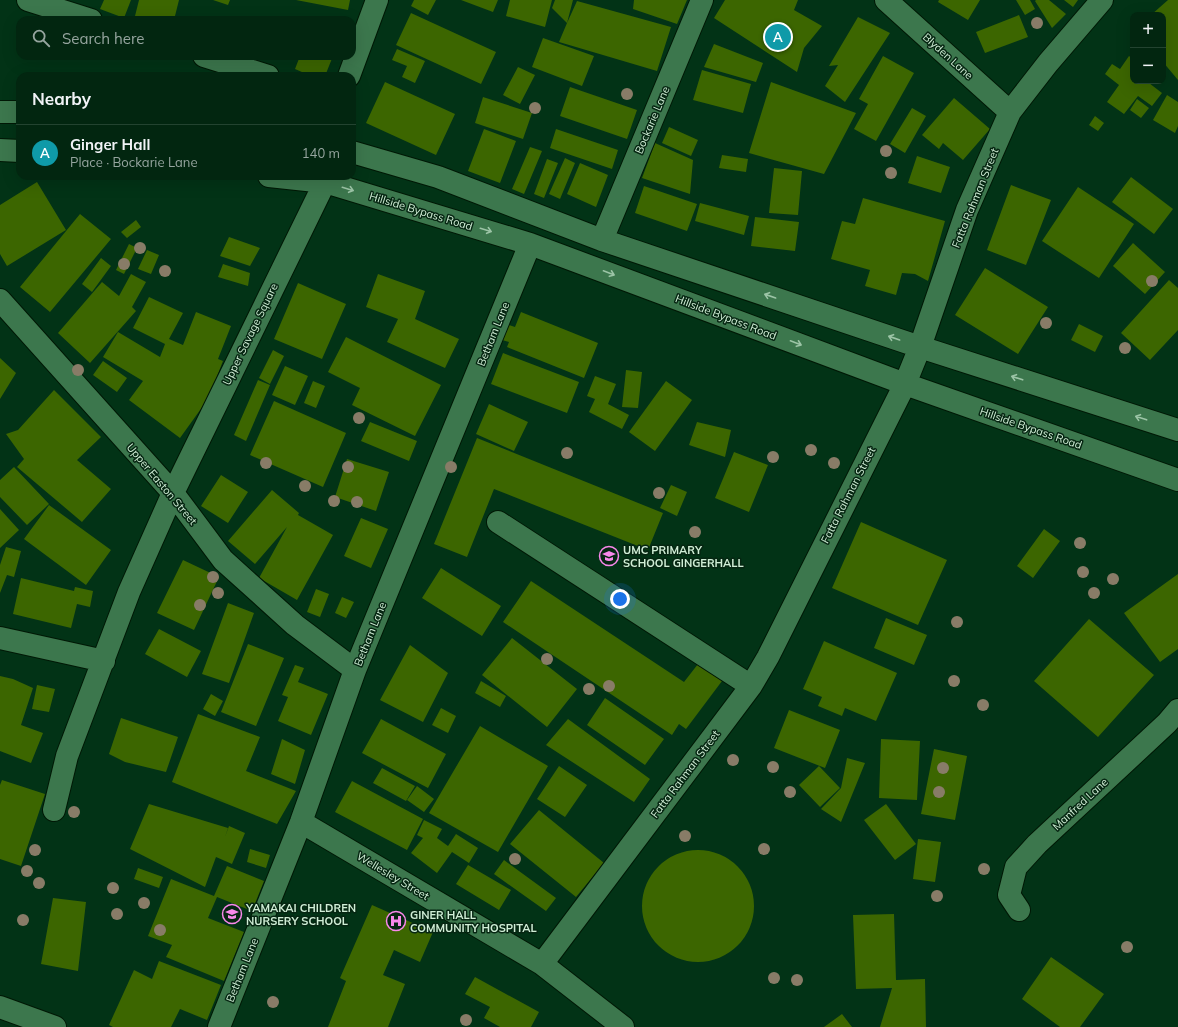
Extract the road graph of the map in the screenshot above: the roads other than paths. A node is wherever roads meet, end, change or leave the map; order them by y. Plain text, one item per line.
1 (28, 0) edge
2 (377, 0) edge
3 (702, 0) edge
4 (886, 0) edge
5 (1102, 0) edge
6 (78, 16) edge
7 (356, 57) edge
8 (217, 60) edge
9 (355, 60) edge
10 (255, 72) edge
11 (350, 72) edge
12 (0, 112) edge
13 (16, 112) edge
14 (1010, 112) junction
15 (0, 150) edge
16 (16, 151) edge
17 (356, 153) edge
18 (326, 180) edge
19 (329, 180) edge
20 (602, 240) junction
21 (530, 244) junction
22 (0, 300) edge
23 (920, 347) junction
24 (905, 384) junction
25 (1178, 430) edge
26 (1178, 480) edge
27 (172, 493) junction
28 (498, 522) dead end
29 (0, 638) edge
30 (104, 661) junction
31 (355, 670) junction
32 (751, 686) junction
33 (1178, 710) edge
34 (54, 810) dead end
35 (301, 822) junction
36 (1019, 910) dead end
37 (542, 964) junction
38 (0, 1007) edge
39 (55, 1027) edge
40 (219, 1027) edge
41 (623, 1027) edge

1 - 6 street
2 - 7 street
3 - 20 street, Bockarie Lane
4 - 14 street, Blyden Lane
5 - 14 street, Fatta Rahman Street
8 - 10 street
9 - 11 street
12 - 13 street
14 - 23 street, Fatta Rahman Street
15 - 16 street
17 - 20 street
18 - 27 street, Upper Savage Square
19 -> 21 street, Hillside Bypass Road
23 -> 20 street
21 -> 24 street, Hillside Bypass Road
21 - 31 street, Betham Lane
22 - 27 street, Upper Easton Street
23 - 24 street, Fatta Rahman Street
25 -> 23 street
24 - 26 street, Hillside Bypass Road
24 - 32 street, Fatta Rahman Street
27 - 30 street, Upper Savage Square
27 - 31 street, Upper Easton Street
28 - 32 street
29 - 30 street
30 - 34 street, Upper Savage Square
31 - 35 street, Betham Lane
32 - 37 street, Fatta Rahman Street
33 - 36 street, Manfred Lane
35 - 37 street, Wellesley Street
35 - 40 street, Betham Lane
37 - 41 street, Wellesley Street
38 - 39 street

